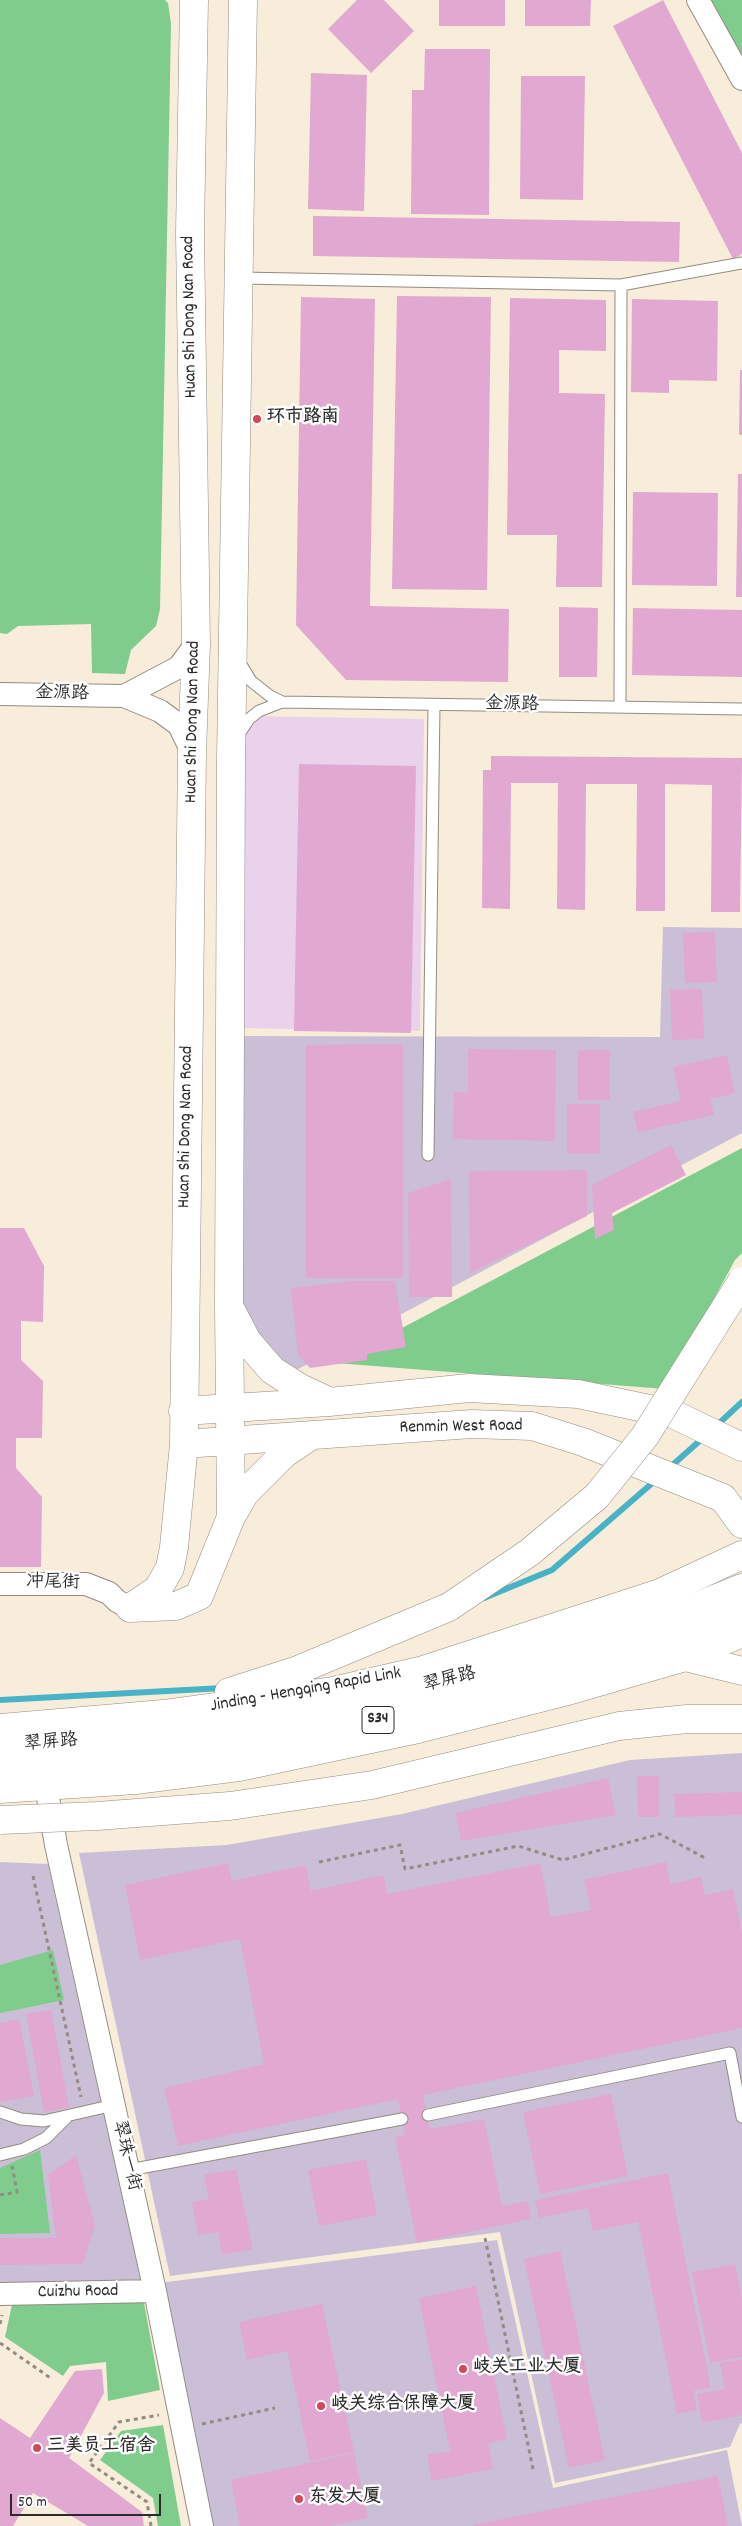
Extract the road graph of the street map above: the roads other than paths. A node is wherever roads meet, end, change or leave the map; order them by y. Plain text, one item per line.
1 (194, 0) edge
2 (698, 0) edge
3 (244, 1) edge
4 (742, 79) edge
5 (742, 263) edge
6 (239, 278) junction
7 (621, 285) junction
8 (196, 644) junction
9 (233, 644) junction
10 (0, 694) edge
11 (124, 696) junction
12 (282, 702) junction
13 (434, 705) junction
14 (620, 707) junction
15 (742, 708) edge
16 (192, 752) junction
17 (231, 758) junction
18 (428, 1156) dead end
19 (742, 1281) edge
20 (229, 1305) junction
21 (329, 1402) junction
22 (230, 1409) junction
23 (183, 1411) junction
24 (312, 1435) junction
25 (230, 1441) junction
26 (184, 1444) junction
27 (742, 1447) edge
28 (231, 1517) junction
29 (742, 1524) edge
30 (742, 1555) edge
31 (0, 1584) edge
32 (742, 1588) edge
33 (742, 1606) edge
34 (130, 1608) junction
35 (742, 1633) edge
36 (685, 1657) junction
37 (742, 1671) edge
38 (163, 1714) junction
39 (742, 1719) edge
40 (0, 1728) edge
41 (0, 1748) edge
42 (0, 1773) edge
43 (46, 1786) junction
44 (0, 1789) edge
45 (0, 1820) edge
46 (114, 2105) junction
47 (0, 2112) edge
48 (428, 2114) dead end
49 (68, 2116) junction
50 (742, 2117) edge
51 (402, 2119) dead end
52 (5, 2154) edge
53 (129, 2170) junction
54 (155, 2291) junction
55 (0, 2294) edge
56 (202, 2526) edge

1 - 8 main road, Huan Shi Dong Nan Road
2 - 4 street
3 - 6 main road
5 - 7 lane
6 - 7 lane
6 - 9 main road
7 - 14 lane
8 - 11 street
8 - 16 main road, Huan Shi Dong Nan Road
9 - 12 lane
9 - 17 main road
10 - 11 street, 金源路
11 - 16 street
12 - 13 lane, 金源路
12 - 17 lane
13 - 14 lane, 金源路
13 - 18 lane
14 - 15 lane, 金源路
16 - 23 main road, Huan Shi Dong Nan Road
17 - 20 main road
19 - 38 main road, bridge
20 - 21 main road
20 - 22 main road
21 - 22 main road, Renmin West Road
21 - 27 main road, Renmin West Road
22 - 23 main road, Renmin West Road
22 - 25 main road
23 - 26 main road, Huan Shi Dong Nan Road
24 - 25 main road, Renmin West Road
24 - 28 main road
24 - 29 main road, Renmin West Road
25 - 26 main road, Renmin West Road
25 - 28 main road
26 - 34 main road, Huan Shi Dong Nan Road
28 - 34 main road
30 - 38 main road, Jinding - Hengqing Rapid Link / S34
31 - 34 street, 冲尾街
32 - 41 main road, 翠屏路
33 - 42 main road, S34
35 - 36 main road
36 - 37 main road
36 - 43 main road
38 - 40 main road, Jinding - Hengqing Rapid Link / S34
39 - 45 main road, bridge
43 - 44 main road
43 - 46 street, 翠珠一街
46 - 49 lane
46 - 53 street, 翠珠一街
47 - 49 lane
48 - 50 lane
49 - 52 lane
51 - 53 lane
53 - 54 street, 翠珠一街
54 - 55 street, Cuizhu Road
54 - 56 street, 翠珠一街

